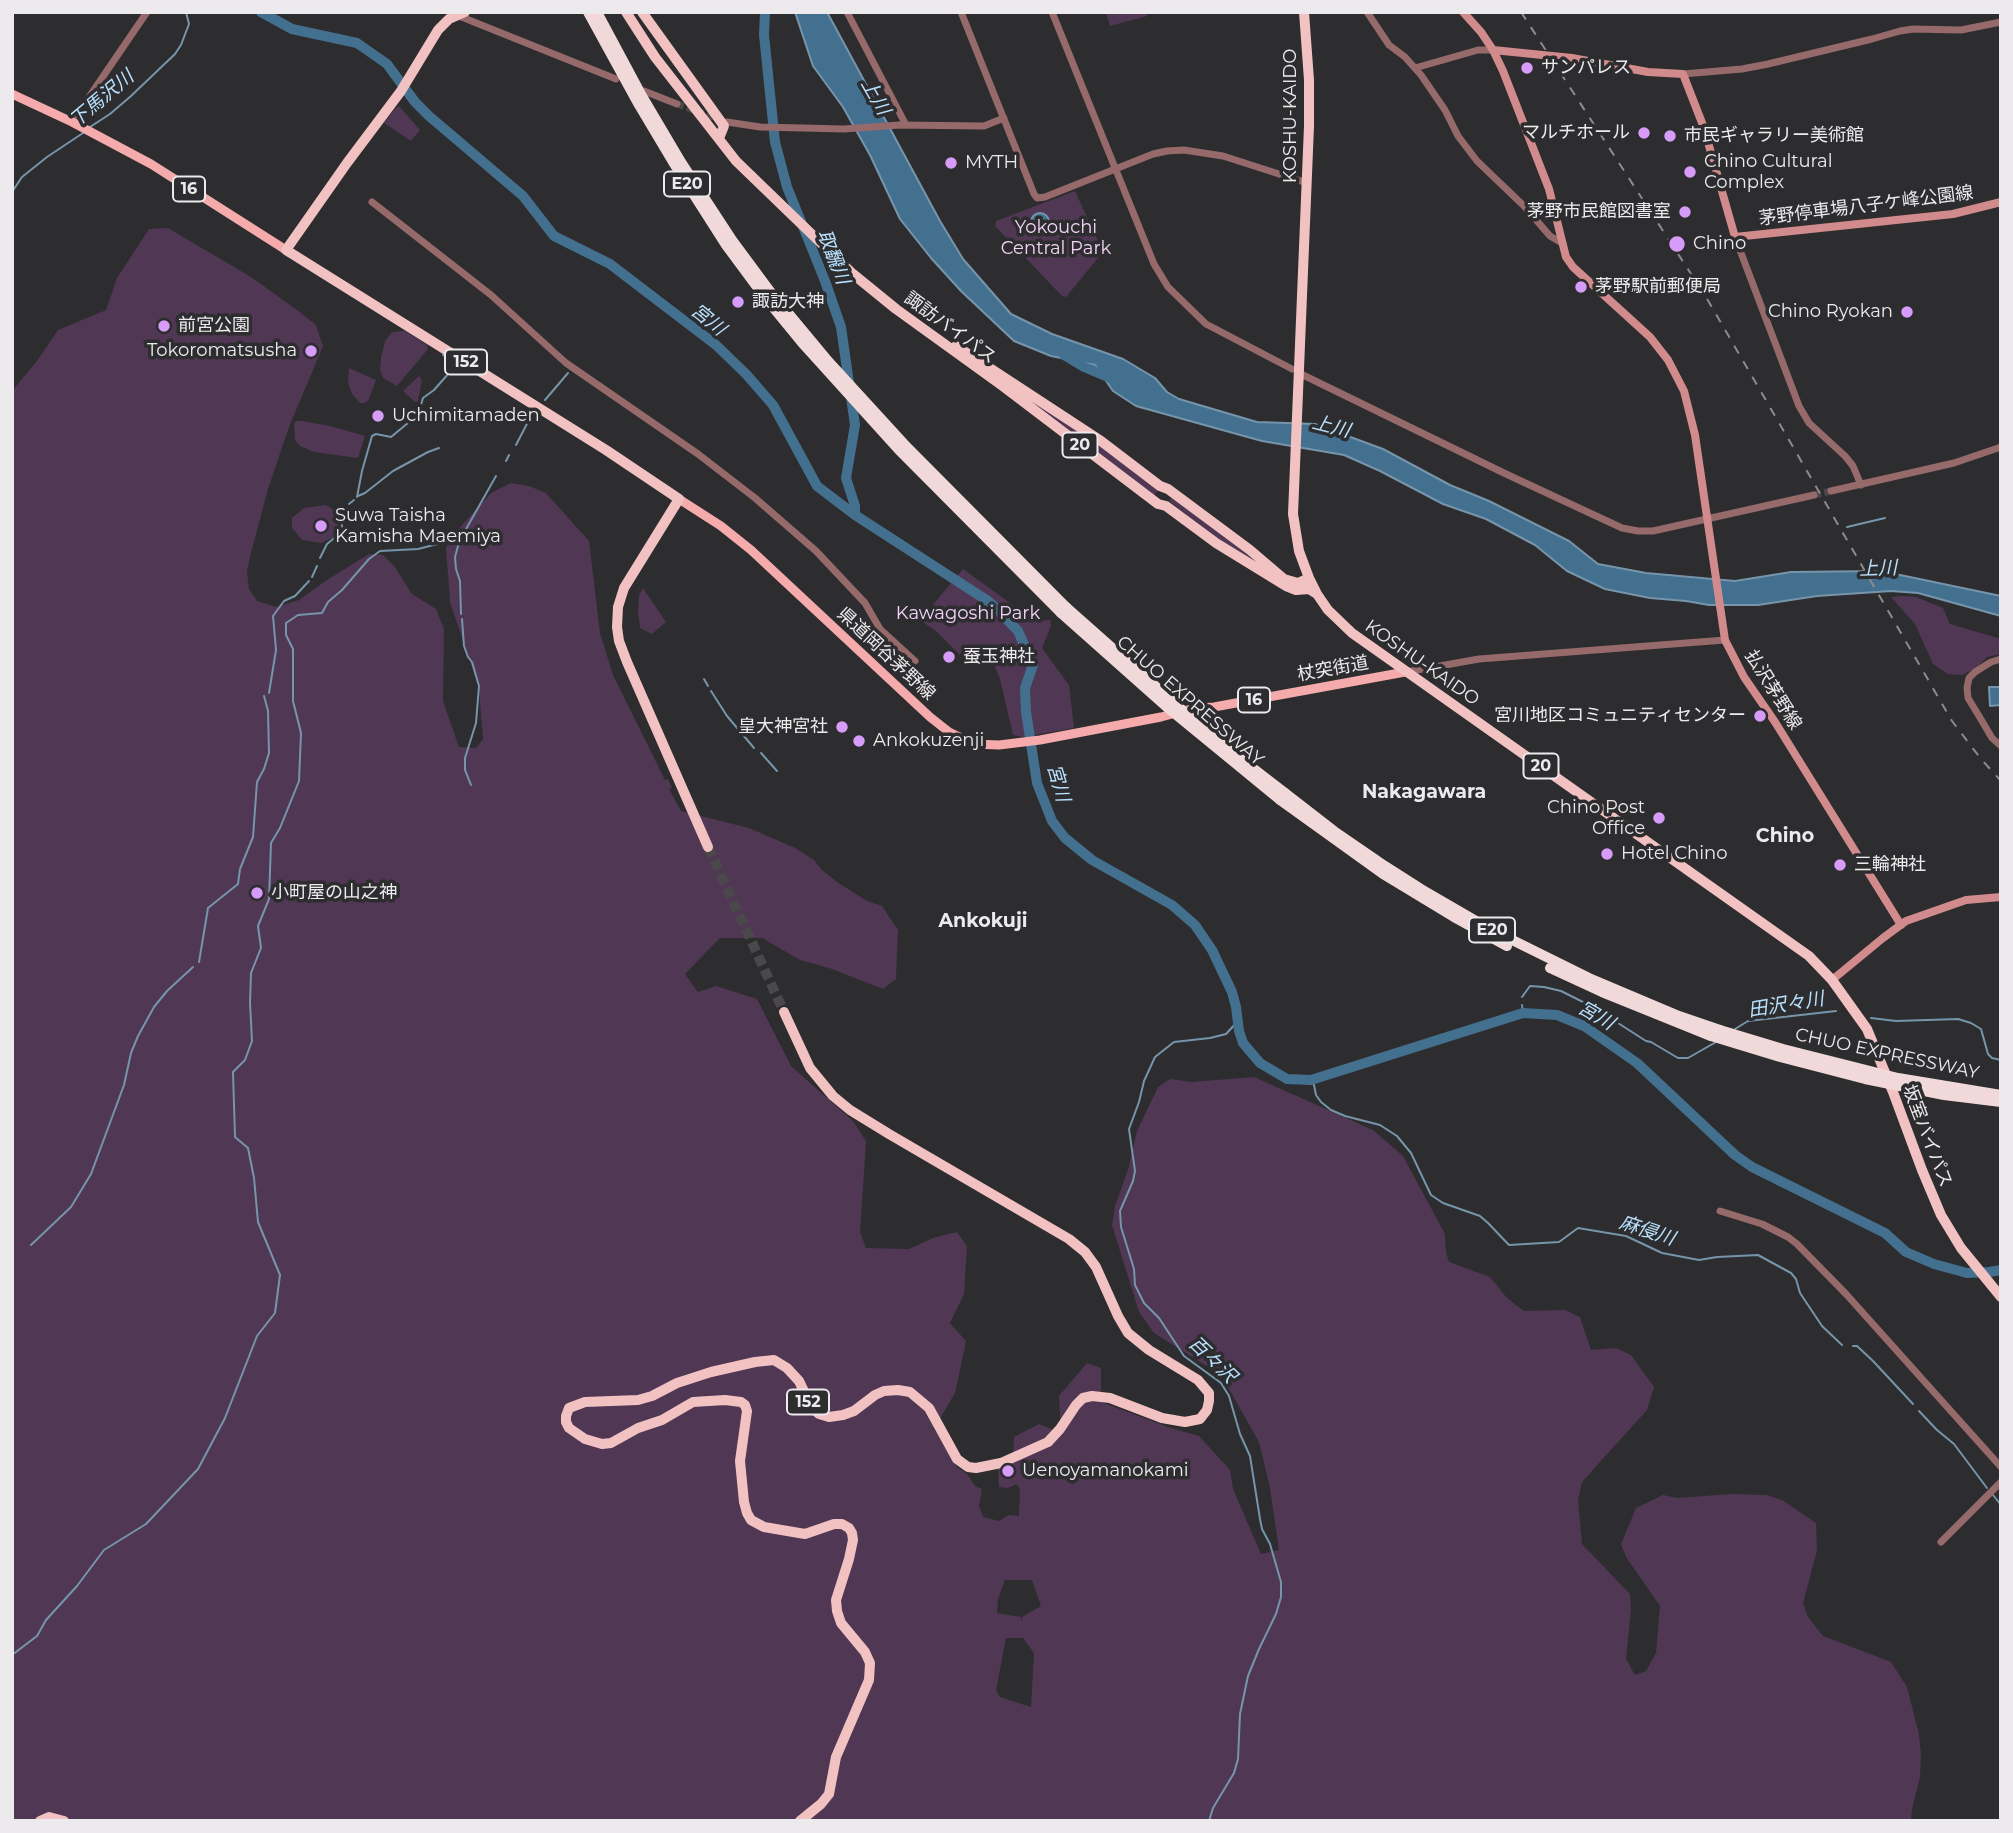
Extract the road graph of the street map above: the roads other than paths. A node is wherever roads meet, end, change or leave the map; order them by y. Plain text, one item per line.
1 (147, 12) edge
2 (588, 12) edge
3 (597, 12) edge
4 (620, 12) edge
5 (628, 12) edge
6 (642, 12) edge
7 (846, 12) edge
8 (961, 12) edge
9 (1052, 12) edge
10 (1304, 12) edge
11 (1367, 12) edge
12 (1463, 12) edge
13 (457, 13) edge
14 (2001, 22) edge
15 (1493, 50) junction
16 (1415, 68) junction
17 (1683, 74) junction
18 (616, 79) dead end
19 (644, 91) dead end
20 (12, 94) edge
21 (677, 104) tunnel mouth
22 (1004, 118) junction
23 (72, 122) junction
24 (727, 122) tunnel mouth
25 (902, 125) junction
26 (720, 136) junction
27 (736, 161) junction
28 (1115, 169) junction
29 (752, 174) junction
30 (1307, 183) junction
31 (372, 202) dead end
32 (2001, 202) edge
33 (1735, 237) junction
34 (1562, 243) junction
35 (286, 250) junction
36 (854, 272) junction
37 (805, 340) junction
38 (1292, 369) dead end
39 (1303, 374) dead end
40 (2001, 447) edge
41 (1861, 485) junction
42 (1831, 491) tunnel mouth
43 (1814, 495) tunnel mouth
44 (679, 499) junction
45 (1709, 519) junction
46 (1309, 578) junction
47 (1317, 594) junction
48 (1725, 640) junction
49 (2001, 659) edge
50 (915, 661) dead end
51 (1405, 672) junction
52 (1102, 727) joint
53 (2001, 746) edge
54 (708, 846) tunnel mouth
55 (2001, 897) edge
56 (1901, 925) junction
57 (1832, 980) junction
58 (784, 1013) tunnel mouth
59 (1716, 1033) junction
60 (2001, 1095) edge
61 (2001, 1102) edge
62 (1720, 1211) dead end
63 (2000, 1296) edge
64 (2001, 1466) edge
65 (2001, 1482) edge
66 (1941, 1542) dead end
67 (40, 1821) edge
68 (64, 1821) edge
69 (800, 1821) edge

1 - 23 street
2 - 37 highway, CHUO EXPRESSWAY / E20
3 - 37 highway, CHUO EXPRESSWAY / E20
4 - 27 highway, 20
5 - 26 highway, 諏訪バイパス / 20
5 - 27 highway, 諏訪バイパス / 20
6 - 26 highway, 20
7 - 25 street
8 - 22 street
9 - 28 street
10 - 30 highway, KOSHU-KAIDO / 20
11 - 16 street
12 - 15 main road
13 - 18 street
13 - 35 highway
14 - 17 street
15 - 16 street
15 - 17 main road
15 - 34 main road
16 - 34 street
17 - 33 main road
19 - 21 street
20 - 23 main road, 16
22 - 25 street
22 - 28 street
23 - 35 main road, 16
24 - 25 street
26 - 29 highway, 諏訪バイパス / 20
27 - 29 highway, 諏訪バイパス / 20
28 - 30 street
28 - 38 street
29 - 36 highway, 諏訪バイパス / 20
30 - 46 highway, KOSHU-KAIDO / 20
31 - 50 street
32 - 33 main road, 茅野停車場八子ケ峰公園線
33 - 41 street
34 - 45 main road, 払沢茅野線
35 - 44 highway, 152
36 - 46 highway, 諏訪バイパス / 20
36 - 47 highway, 諏訪バイパス / 20
37 - 59 highway, CHUO EXPRESSWAY / E20, bridge
39 - 45 street
40 - 41 street
41 - 42 street
43 - 45 street
44 - 52 main road, 県道岡谷茅野線 / 16
44 - 54 highway
45 - 48 main road, 払沢茅野線
46 - 47 highway, KOSHU-KAIDO / 20
47 - 51 highway, KOSHU-KAIDO / 20
48 - 51 street
48 - 56 main road, 払沢茅野線
49 - 53 street
51 - 52 main road, 杖突街道 / 16
51 - 57 highway, KOSHU-KAIDO / 20
55 - 56 main road
56 - 57 main road
57 - 63 highway, 坂室バイパス / 20
58 - 69 highway, 152
59 - 60 highway, CHUO EXPRESSWAY / E20, bridge
59 - 61 highway, CHUO EXPRESSWAY / E20, bridge
62 - 64 street
65 - 66 street
67 - 68 highway

